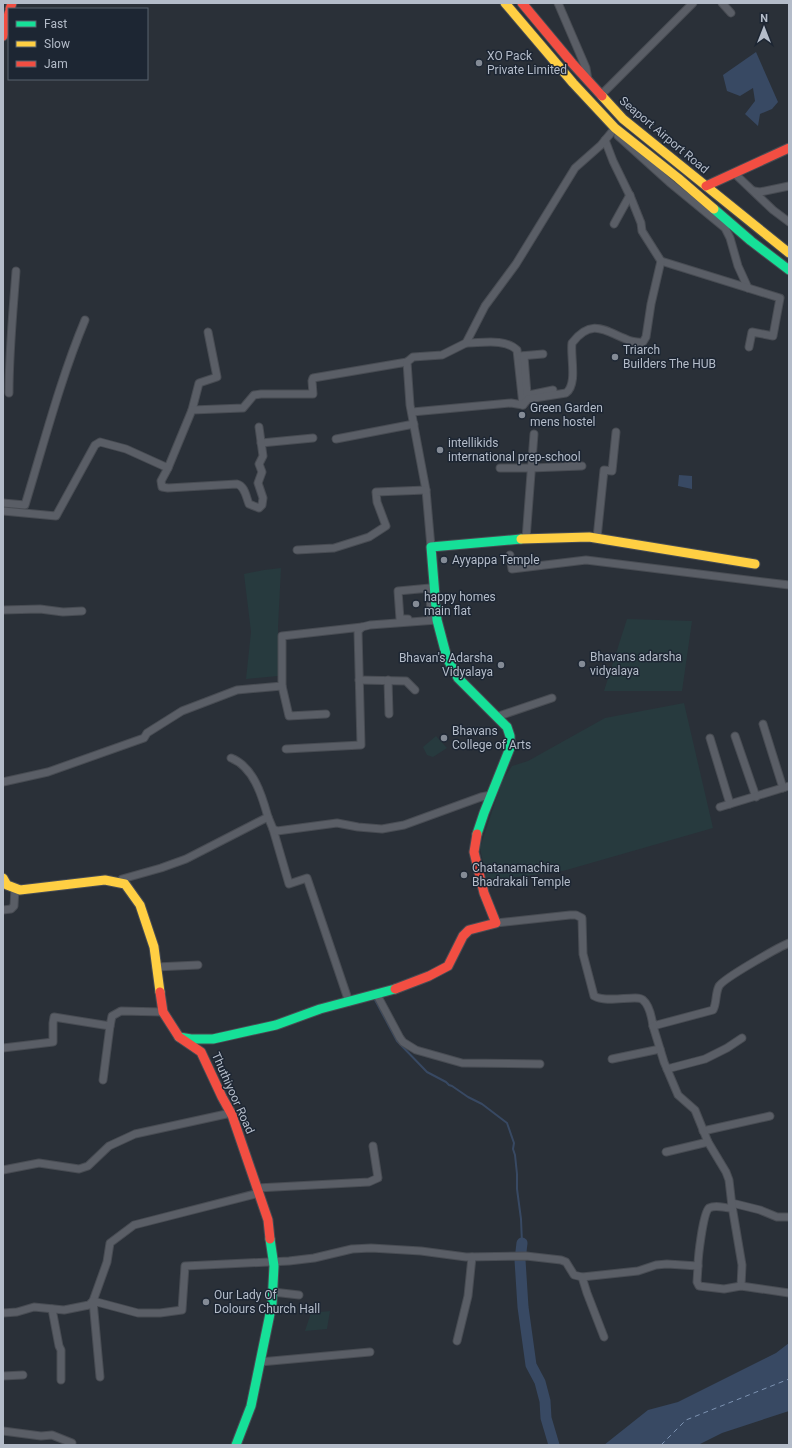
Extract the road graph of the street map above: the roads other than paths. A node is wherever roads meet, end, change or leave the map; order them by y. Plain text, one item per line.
1 (505, 3) edge
2 (522, 3) edge
3 (558, 3) edge
4 (693, 3) edge
5 (722, 3) edge
6 (731, 13) dead end
7 (8, 17) edge
8 (3, 36) edge
9 (589, 83) junction
10 (600, 95) junction
11 (613, 129) junction
12 (605, 140) junction
13 (789, 148) edge
14 (734, 173) junction
15 (706, 186) junction
16 (789, 186) edge
17 (754, 191) junction
18 (630, 195) junction
19 (789, 222) edge
20 (614, 224) dead end
21 (789, 253) edge
22 (661, 261) junction
23 (789, 270) edge
24 (16, 271) dead end
25 (748, 288) junction
26 (85, 320) dead end
27 (208, 332) dead end
28 (466, 343) junction
29 (749, 347) dead end
30 (543, 354) dead end
31 (521, 356) junction
32 (407, 362) junction
33 (553, 390) dead end
34 (9, 393) dead end
35 (523, 406) junction
36 (192, 410) junction
37 (412, 412) junction
38 (414, 424) junction
39 (259, 427) dead end
40 (616, 432) dead end
41 (534, 434) dead end
42 (313, 438) dead end
43 (336, 438) dead end
44 (261, 443) junction
45 (582, 466) dead end
46 (168, 468) junction
47 (500, 468) dead end
48 (531, 468) junction
49 (426, 490) junction
50 (3, 503) edge
51 (3, 511) edge
52 (597, 538) junction
53 (526, 539) junction
54 (431, 548) junction
55 (297, 550) dead end
56 (510, 555) dead end
57 (755, 564) dead end
58 (789, 585) edge
59 (3, 610) edge
60 (82, 611) dead end
61 (435, 618) junction
62 (362, 628) junction
63 (359, 680) junction
64 (388, 680) junction
65 (282, 686) junction
66 (415, 690) dead end
67 (552, 698) dead end
68 (326, 714) dead end
69 (389, 714) dead end
70 (496, 717) junction
71 (763, 724) dead end
72 (735, 736) dead end
73 (710, 738) dead end
74 (286, 749) dead end
75 (232, 758) dead end
76 (3, 782) edge
77 (786, 787) edge
78 (491, 795) junction
79 (756, 797) junction
80 (730, 804) junction
81 (720, 807) dead end
82 (268, 817) junction
83 (273, 829) junction
84 (3, 878) edge
85 (119, 883) junction
86 (15, 888) junction
87 (3, 910) edge
88 (496, 923) junction
89 (789, 943) edge
90 (198, 965) dead end
91 (156, 966) junction
92 (373, 996) junction
93 (348, 1002) junction
94 (162, 1012) junction
95 (110, 1026) junction
96 (653, 1026) junction
97 (179, 1037) junction
98 (742, 1038) dead end
99 (3, 1048) edge
100 (660, 1049) junction
101 (612, 1059) dead end
102 (540, 1064) dead end
103 (667, 1068) junction
104 (103, 1080) dead end
105 (231, 1113) junction
106 (770, 1116) dead end
107 (703, 1131) junction
108 (708, 1142) junction
109 (373, 1146) dead end
110 (666, 1152) dead end
111 (3, 1170) edge
112 (258, 1190) junction
113 (732, 1204) junction
114 (789, 1217) edge
115 (472, 1257) junction
116 (274, 1262) junction
117 (698, 1266) junction
118 (582, 1277) junction
119 (741, 1286) junction
120 (273, 1292) junction
121 (789, 1293) edge
122 (298, 1295) dead end
123 (93, 1301) junction
124 (52, 1309) junction
125 (3, 1313) edge
126 (604, 1337) dead end
127 (457, 1341) dead end
128 (370, 1352) dead end
129 (260, 1362) junction
130 (23, 1375) dead end
131 (3, 1376) edge
132 (100, 1377) dead end
133 (61, 1380) dead end
134 (3, 1431) edge
135 (71, 1445) edge
136 (236, 1445) edge

1 - 11 main road
2 - 9 main road, Seaport Airport Road
3 - 9 street
4 - 10 street
5 - 6 street
7 - 8 main road
9 - 10 main road, Seaport Airport Road
10 - 15 main road, Seaport Airport Road
11 - 12 street
11 - 23 main road
11 - 25 street
12 - 18 street
12 - 28 street
13 - 14 main road
14 - 15 main road
14 - 17 street
15 - 21 main road, Seaport Airport Road
16 - 17 street
17 - 19 street
18 - 20 street
18 - 22 street
22 - 25 street
22 - 35 street
24 - 34 street
25 - 29 street
26 - 50 street
27 - 36 street
28 - 31 street
28 - 32 street
30 - 31 street
31 - 33 street
31 - 35 street
32 - 36 street
32 - 37 street
35 - 37 street
36 - 46 street
37 - 38 street
38 - 43 street
38 - 49 street
39 - 44 street
40 - 52 street
41 - 48 street
42 - 44 street
44 - 46 street
45 - 48 street
46 - 51 street
47 - 48 street
48 - 53 street
49 - 54 street
49 - 55 street
52 - 53 main road
52 - 57 main road
53 - 54 main road
54 - 61 main road
56 - 58 street
59 - 60 street
61 - 61 street
61 - 62 street
61 - 70 main road
62 - 63 street
62 - 65 street
63 - 64 street
63 - 74 street
64 - 66 street
64 - 69 street
65 - 68 street
65 - 76 street
67 - 70 street
70 - 78 main road
71 - 77 street
72 - 79 street
73 - 80 street
75 - 82 street
77 - 79 street
78 - 83 street
78 - 88 main road
79 - 80 street
80 - 81 street
82 - 83 street
82 - 85 street
83 - 93 street
84 - 86 main road
85 - 86 main road
85 - 91 main road, Thuthiyoor Road
86 - 87 street
88 - 92 main road
88 - 96 street
89 - 96 street
90 - 91 street
91 - 94 main road, Thuthiyoor Road
92 - 93 main road
92 - 102 street
93 - 97 main road
94 - 95 street
94 - 97 main road, Thuthiyoor Road
95 - 99 street
95 - 104 street
96 - 100 street
97 - 105 main road, Thuthiyoor Road
98 - 103 street
100 - 101 street
100 - 103 street
103 - 107 street
105 - 111 street
105 - 112 main road, Thuthiyoor Road
106 - 107 street
107 - 108 street
108 - 110 street
108 - 113 street
109 - 112 street
112 - 116 main road, Thuthiyoor Road
112 - 123 street
113 - 114 street
113 - 117 street
113 - 119 street
115 - 116 street
115 - 118 street
115 - 127 street
116 - 120 main road, Thuthiyoor Road
116 - 123 street
117 - 118 street
117 - 119 street
118 - 126 street
119 - 121 street
120 - 122 street
120 - 129 main road, Thuthiyoor Road
123 - 124 street
123 - 132 street
124 - 125 street
124 - 133 street
128 - 129 street
129 - 136 main road, Thuthiyoor Road
130 - 131 street
134 - 135 street

